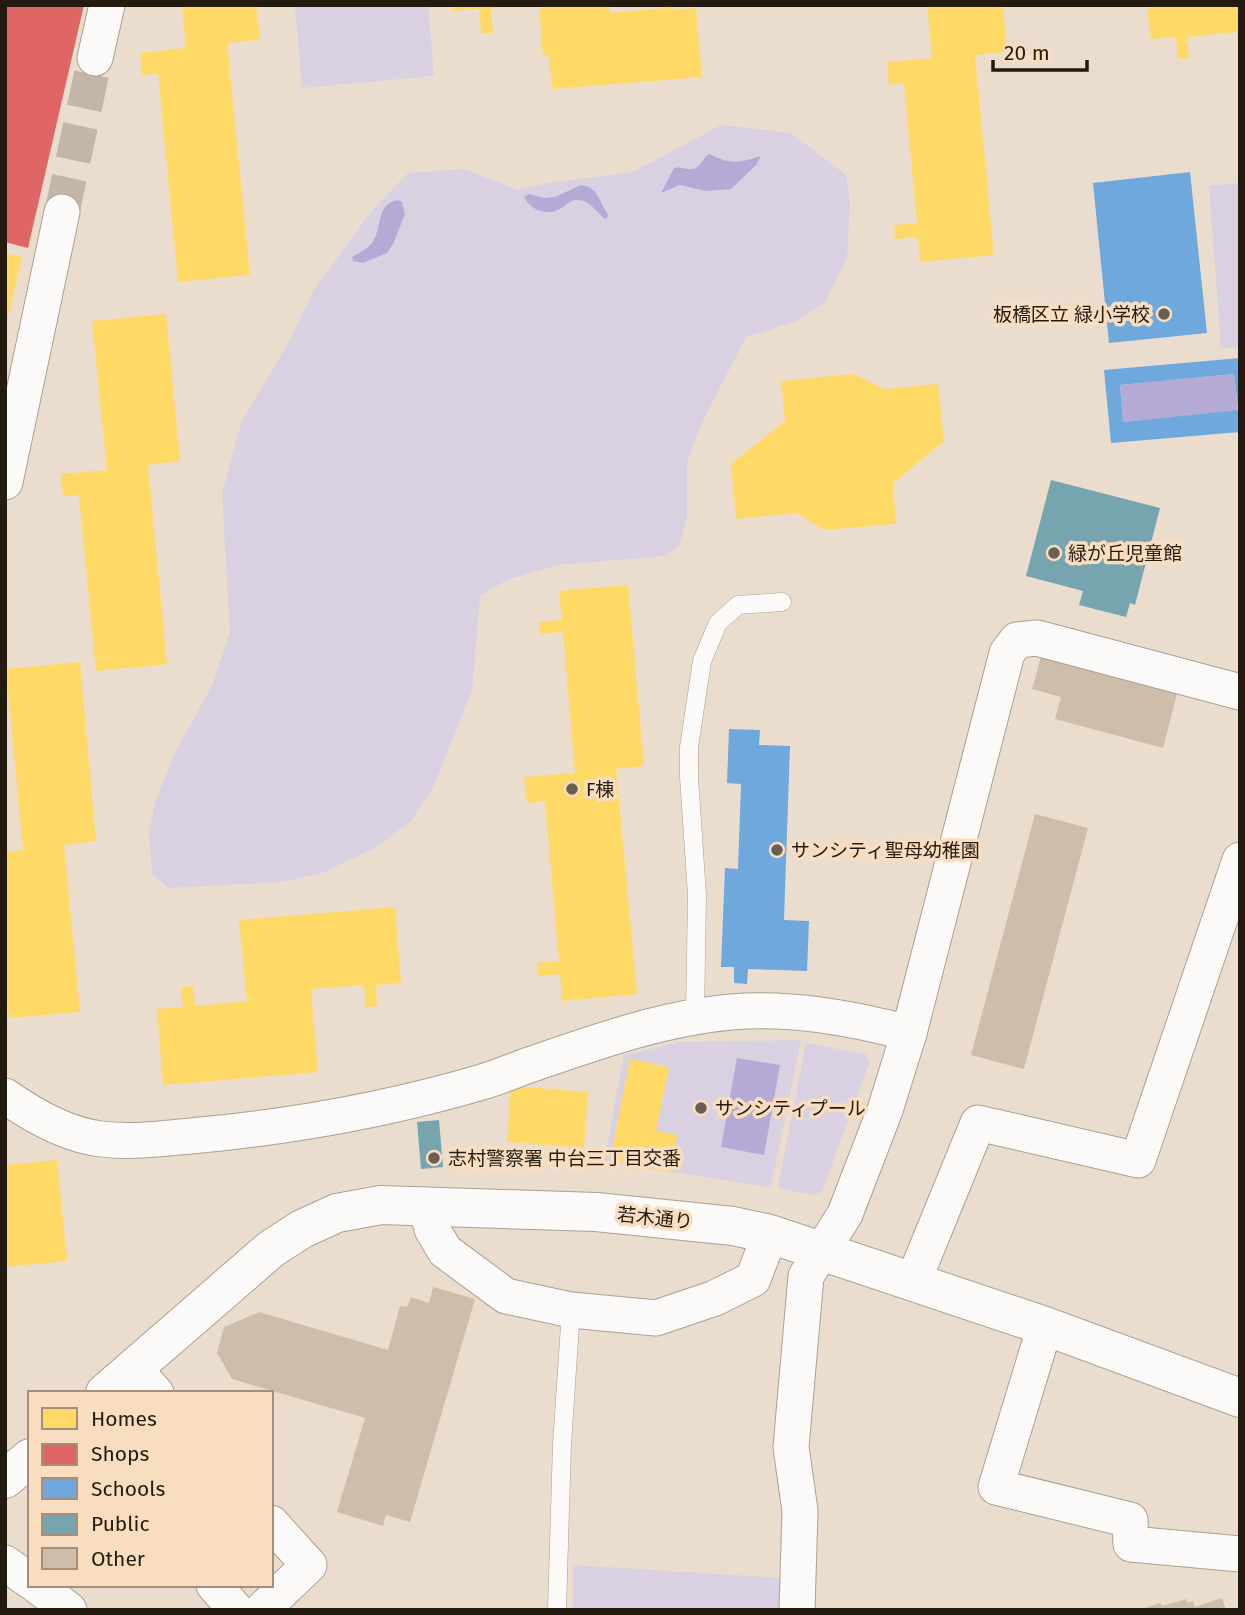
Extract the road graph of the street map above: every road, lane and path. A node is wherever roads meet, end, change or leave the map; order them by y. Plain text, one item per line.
1 (107, 5) edge
2 (95, 58) tunnel mouth
3 (62, 212) tunnel mouth
4 (5, 482) edge
5 (782, 601) dead end
6 (1240, 692) edge
7 (1240, 860) edge
8 (695, 1017) junction
9 (909, 1033) junction
10 (5, 1096) edge
11 (426, 1205) junction
12 (770, 1234) junction
13 (822, 1250) junction
14 (913, 1282) junction
15 (571, 1310) junction
16 (1045, 1326) junction
17 (145, 1380) edge
18 (111, 1391) edge
19 (1240, 1398) edge
20 (28, 1460) edge
21 (5, 1479) edge
22 (273, 1524) edge
23 (1240, 1554) edge
24 (5, 1563) edge
25 (28, 1580) edge
26 (39, 1587) edge
27 (216, 1587) edge
28 (69, 1610) edge
29 (236, 1610) edge
30 (262, 1610) edge
31 (556, 1610) edge
32 (797, 1610) edge

1 - 2 street
3 - 4 street
5 - 8 lane
6 - 9 street
7 - 14 street
8 - 9 street
8 - 10 street
9 - 13 street
11 - 12 street, 若木通り
11 - 15 street
11 - 17 street, 若木通り
12 - 13 street, 若木通り
12 - 15 street
13 - 14 street, 若木通り
13 - 32 street
14 - 16 street, 若木通り
15 - 31 lane
16 - 19 street, 若木通り
16 - 23 street
17 - 18 street, 若木通り
20 - 21 street
22 - 30 street
24 - 25 street
26 - 28 street
27 - 29 street

